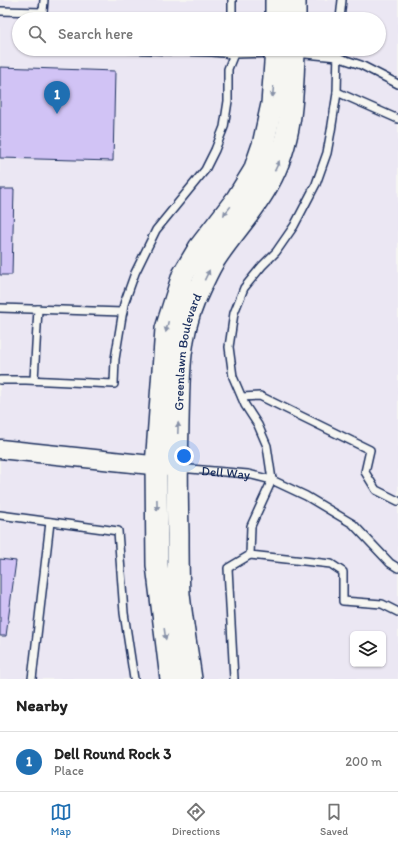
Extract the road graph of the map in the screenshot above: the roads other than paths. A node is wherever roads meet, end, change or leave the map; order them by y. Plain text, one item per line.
1 (44, 0) edge
2 (232, 0) edge
3 (276, 0) edge
4 (295, 0) edge
5 (342, 0) edge
6 (0, 11) edge
7 (12, 12) edge
8 (43, 12) edge
9 (232, 12) edge
10 (276, 12) edge
11 (295, 12) edge
12 (341, 12) edge
13 (233, 56) edge
14 (284, 56) edge
15 (287, 56) edge
16 (338, 56) edge
17 (344, 56) edge
18 (398, 84) edge
19 (337, 92) junction
20 (398, 119) edge
21 (0, 308) edge
22 (38, 309) junction
23 (123, 312) junction
24 (0, 380) edge
25 (34, 380) junction
26 (242, 397) junction
27 (0, 449) edge
28 (156, 466) junction
29 (177, 467) junction
30 (272, 480) junction
31 (398, 501) edge
32 (0, 515) edge
33 (50, 522) junction
34 (250, 555) junction
35 (398, 568) edge
36 (398, 612) edge
37 (32, 679) edge
38 (134, 679) edge
39 (172, 679) edge
40 (191, 679) edge
41 (234, 679) edge

1 - 8 lane
2 - 9 lane
3 - 10 main road
4 - 11 main road
5 - 12 lane
6 - 7 lane
13 - 23 lane
14 -> 28 main road, Greenlawn Boulevard
29 -> 15 main road, Greenlawn Boulevard
16 - 19 lane
17 - 18 lane
19 - 20 lane
19 - 26 lane
21 - 22 lane
22 - 23 lane
22 - 25 lane
23 - 25 lane
24 - 25 lane
26 - 30 lane
26 - 31 lane
27 - 28 street, Dell Way
28 - 29 street, Dell Way
28 -> 39 main road, Greenlawn Boulevard
29 - 30 lane, Dell Way
29 - 40 main road, Greenlawn Boulevard
30 - 34 lane
30 - 35 lane, Dell Way
32 - 33 lane
33 - 37 lane
33 - 38 lane
34 - 36 lane
34 - 41 lane

